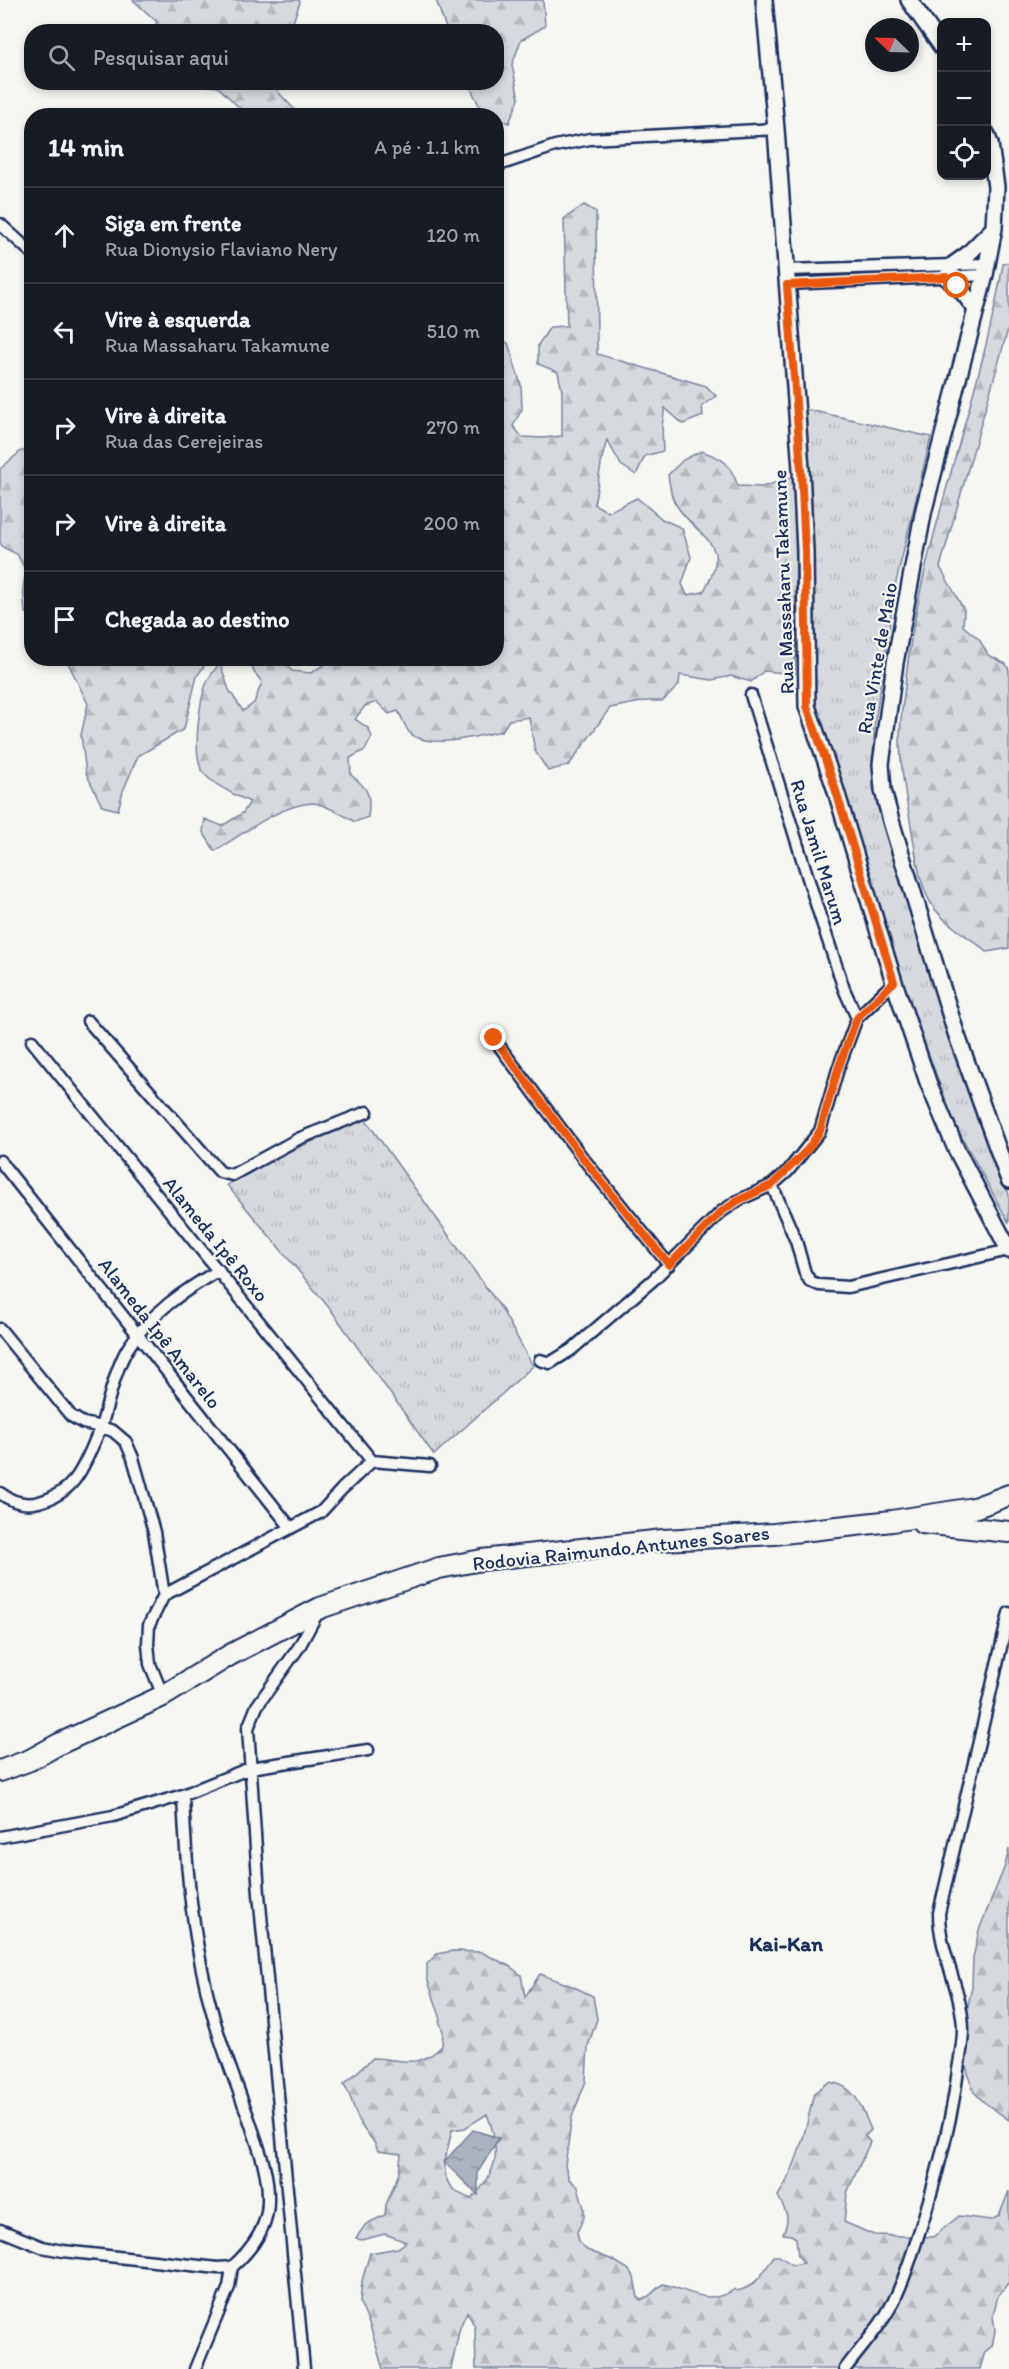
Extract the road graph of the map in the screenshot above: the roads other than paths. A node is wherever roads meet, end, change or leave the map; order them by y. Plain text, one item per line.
1 (764, 0) edge
2 (909, 0) edge
3 (937, 40) edge
4 (776, 129) junction
5 (991, 151) edge
6 (504, 163) edge
7 (0, 224) edge
8 (994, 228) junction
9 (24, 246) edge
10 (986, 270) junction
11 (950, 271) junction
12 (787, 277) junction
13 (976, 309) junction
14 (751, 695) dead end
15 (894, 982) junction
16 (857, 1018) junction
17 (88, 1021) dead end
18 (494, 1038) dead end
19 (32, 1041) dead end
20 (367, 1112) dead end
21 (0, 1161) edge
22 (1009, 1180) edge
23 (772, 1185) junction
24 (1009, 1250) edge
25 (669, 1265) junction
26 (219, 1270) junction
27 (0, 1329) edge
28 (139, 1334) junction
29 (540, 1360) dead end
30 (101, 1427) junction
31 (372, 1461) junction
32 (430, 1466) dead end
33 (0, 1493) edge
34 (1009, 1495) edge
35 (892, 1521) junction
36 (291, 1528) junction
37 (1009, 1532) edge
38 (164, 1595) junction
39 (320, 1608) junction
40 (1009, 1613) edge
41 (163, 1696) junction
42 (368, 1750) dead end
43 (250, 1768) junction
44 (0, 1771) edge
45 (183, 1795) junction
46 (0, 1837) edge
47 (0, 2230) edge
48 (232, 2267) junction
49 (195, 2369) edge
50 (304, 2369) edge
51 (845, 2369) edge

1 - 4 street, Rua Massaharu Takamune
2 - 3 street
4 - 6 street
4 - 12 street, Rua Massaharu Takamune
5 - 8 street, Rua Vinte de Maio
7 - 9 street
8 - 10 street, Rua Vinte de Maio
8 - 11 street
10 - 11 street
10 - 13 street, Rua Vinte de Maio
11 - 12 street
11 - 13 street
12 - 15 street, Rua Massaharu Takamune
13 - 22 street, Rua Vinte de Maio
14 - 16 street, Rua Jamil Marum
15 - 16 street
15 - 24 street, Rua Massaharu Takamune
16 - 23 street
17 - 20 street
18 - 25 street
19 - 26 street, Alameda Ipê Roxo
21 - 28 street, Alameda Ipê Amarelo
23 - 24 street
23 - 25 street
25 - 29 street
26 - 28 street
26 - 31 street, Alameda Ipê Roxo
27 - 30 street
28 - 30 street
28 - 36 street, Alameda Ipê Amarelo
30 - 33 street
30 - 38 street
31 - 32 street
31 - 36 street
34 - 35 highway
35 - 37 highway
35 - 39 highway, Rodovia Raimundo Antunes Soares
36 - 38 street
38 - 41 street
39 - 41 highway, Rodovia Raimundo Antunes Soares
39 - 43 street
40 - 51 street
41 - 44 highway, Rodovia Raimundo Antunes Soares
42 - 43 street
43 - 45 street
43 - 50 street
45 - 46 street
45 - 48 street
47 - 48 street
48 - 49 street

